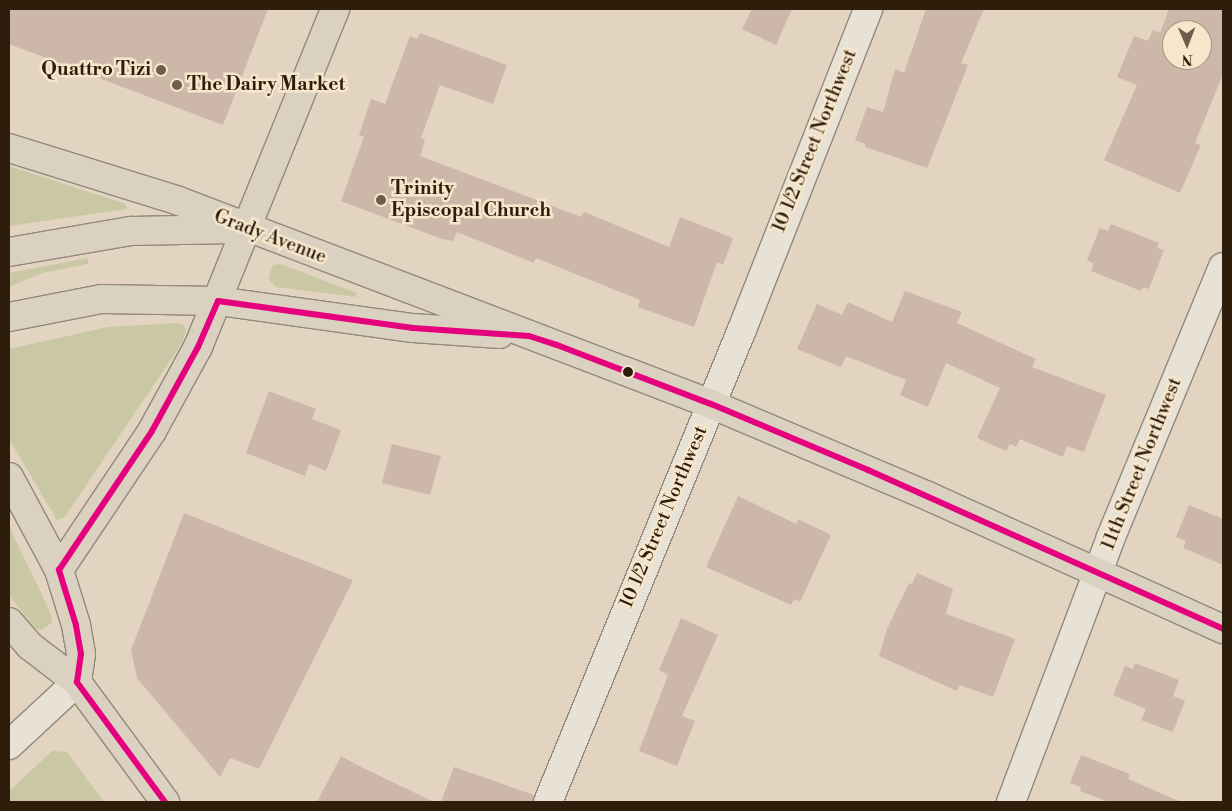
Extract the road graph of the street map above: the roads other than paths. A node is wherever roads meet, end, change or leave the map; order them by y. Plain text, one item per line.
1 (335, 9) edge
2 (868, 9) edge
3 (9, 148) edge
4 (248, 229) junction
5 (9, 252) edge
6 (1223, 267) edge
7 (218, 301) junction
8 (9, 316) edge
9 (528, 336) junction
10 (711, 404) junction
11 (9, 478) edge
12 (59, 570) junction
13 (1098, 572) junction
14 (9, 622) edge
15 (1223, 628) edge
16 (78, 682) junction
17 (9, 745) edge
18 (165, 802) edge
19 (548, 802) edge
20 (1011, 802) edge

1 - 4 main road
2 - 10 street, 10 1/2 Street Northwest
3 - 4 main road, Grady Avenue
4 - 5 main road
4 - 7 main road
4 - 9 main road, Grady Avenue
6 - 13 street, 11th Street Northwest
7 - 8 main road, Grady Avenue
7 - 9 main road, Grady Avenue
7 - 12 main road
9 - 10 main road, Grady Avenue
10 - 13 main road, Grady Avenue
10 - 19 street, 10 1/2 Street Northwest
11 - 12 main road
12 - 16 main road
13 - 15 main road, Grady Avenue
13 - 20 street, 11th Street Northwest
14 - 16 main road
16 - 17 street
16 - 18 main road

